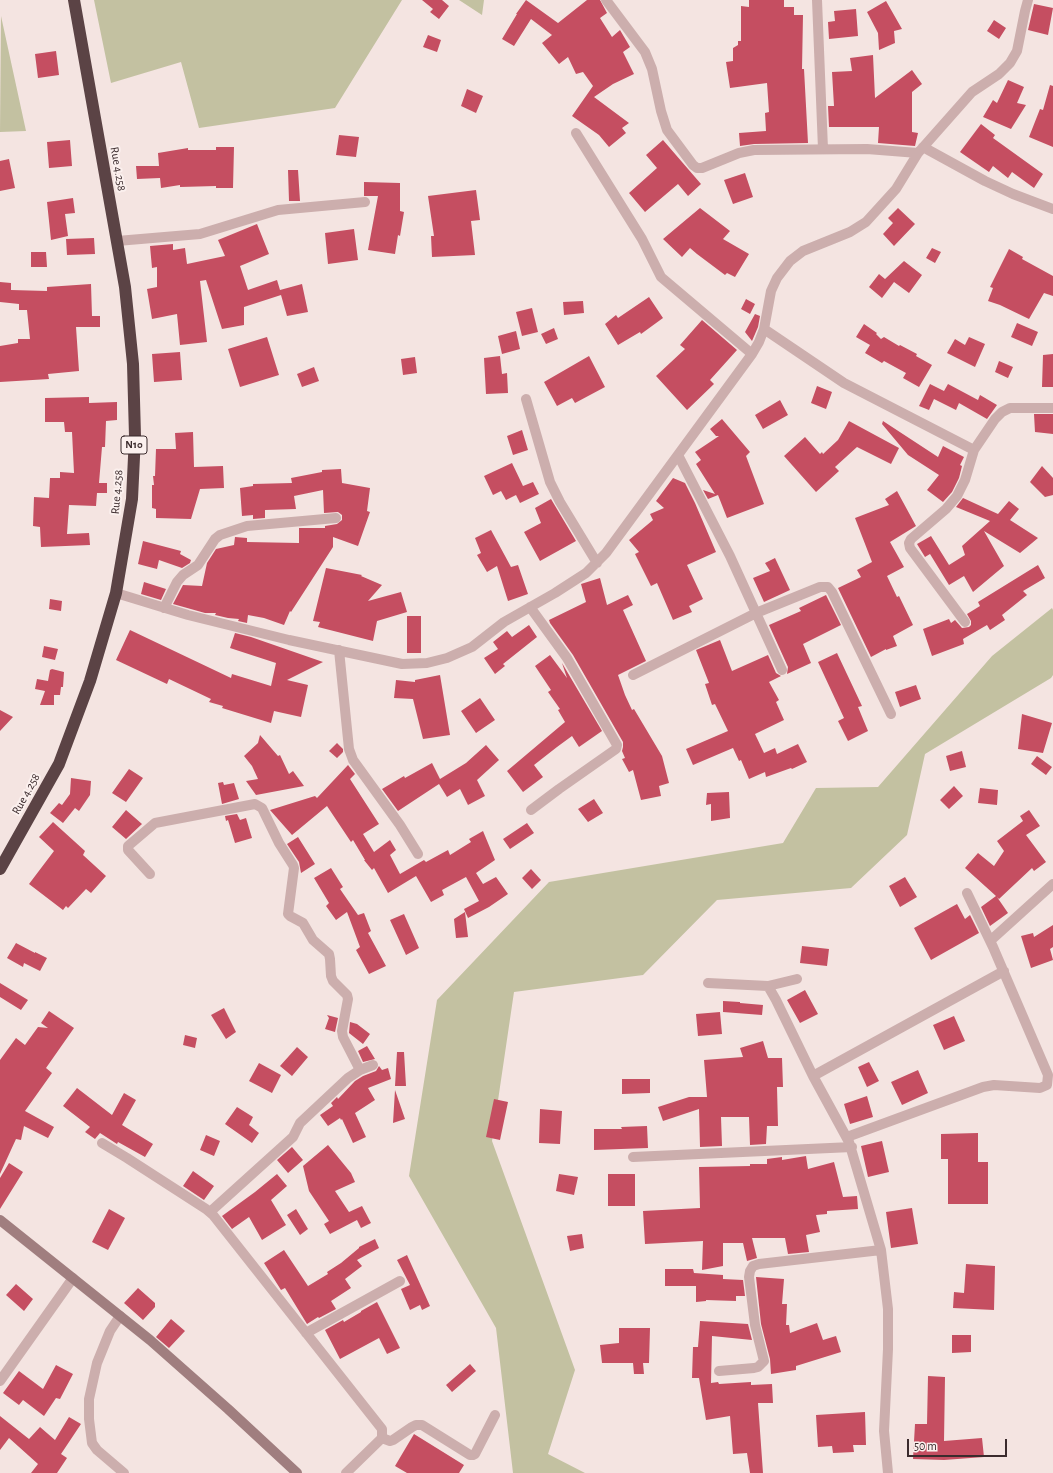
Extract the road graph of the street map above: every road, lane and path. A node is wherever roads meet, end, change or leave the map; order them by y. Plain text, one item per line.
1 (74, 0) edge
2 (606, 0) edge
3 (817, 0) edge
4 (1028, 0) edge
5 (576, 133) dead end
6 (823, 149) junction
7 (920, 150) junction
8 (365, 202) dead end
9 (1053, 209) edge
10 (117, 242) junction
11 (764, 329) junction
12 (752, 354) junction
13 (526, 399) dead end
14 (1053, 408) edge
15 (974, 450) junction
16 (678, 455) junction
17 (336, 518) dead end
18 (597, 563) junction
19 (116, 593) junction
20 (530, 607) junction
21 (164, 608) junction
22 (756, 613) junction
23 (965, 622) dead end
24 (339, 650) junction
25 (782, 670) dead end
26 (633, 675) dead end
27 (891, 714) dead end
28 (531, 810) dead end
29 (418, 854) dead end
30 (0, 870) edge
31 (150, 874) dead end
32 (1053, 884) edge
33 (967, 893) dead end
34 (990, 940) junction
35 (1004, 971) junction
36 (797, 979) dead end
37 (708, 983) dead end
38 (768, 986) junction
39 (373, 1065) dead end
40 (360, 1070) junction
41 (813, 1076) junction
42 (847, 1137) junction
43 (102, 1143) dead end
44 (852, 1147) junction
45 (633, 1157) dead end
46 (210, 1212) junction
47 (0, 1220) edge
48 (881, 1250) junction
49 (72, 1278) junction
50 (400, 1281) dead end
51 (120, 1316) junction
52 (306, 1333) junction
53 (719, 1371) dead end
54 (0, 1381) edge
55 (495, 1414) dead end
56 (382, 1438) junction
57 (124, 1473) edge
58 (297, 1473) edge
59 (346, 1473) edge
60 (888, 1473) edge

1 - 10 highway, Rue 4.258 / N10
2 - 6 street
3 - 6 street
4 - 7 street
5 - 12 street
6 - 7 street
7 - 9 street
7 - 11 street
8 - 10 street
10 - 19 highway, Rue 4.258 / N10
11 - 12 street
11 - 15 street
12 - 16 street
13 - 18 street
14 - 15 street
15 - 23 street
16 - 18 street
16 - 22 street
17 - 21 street
18 - 20 street
19 - 21 street
19 - 30 highway, Rue 4.258 / N10
20 - 24 street
20 - 28 street
21 - 24 street
22 - 25 street
22 - 26 street
22 - 27 street
24 - 29 street
31 - 40 street
32 - 34 street
33 - 34 street
34 - 35 street
35 - 41 street
35 - 42 street
36 - 38 street
37 - 38 street
38 - 41 street
39 - 40 street
40 - 46 street
41 - 42 street
42 - 44 street
43 - 46 street
44 - 45 street
44 - 48 street
46 - 52 street
47 - 49 street
48 - 53 street
48 - 60 street
49 - 51 street
49 - 54 street
50 - 52 street
51 - 57 street
51 - 58 street
52 - 56 street
55 - 56 street
56 - 59 street

